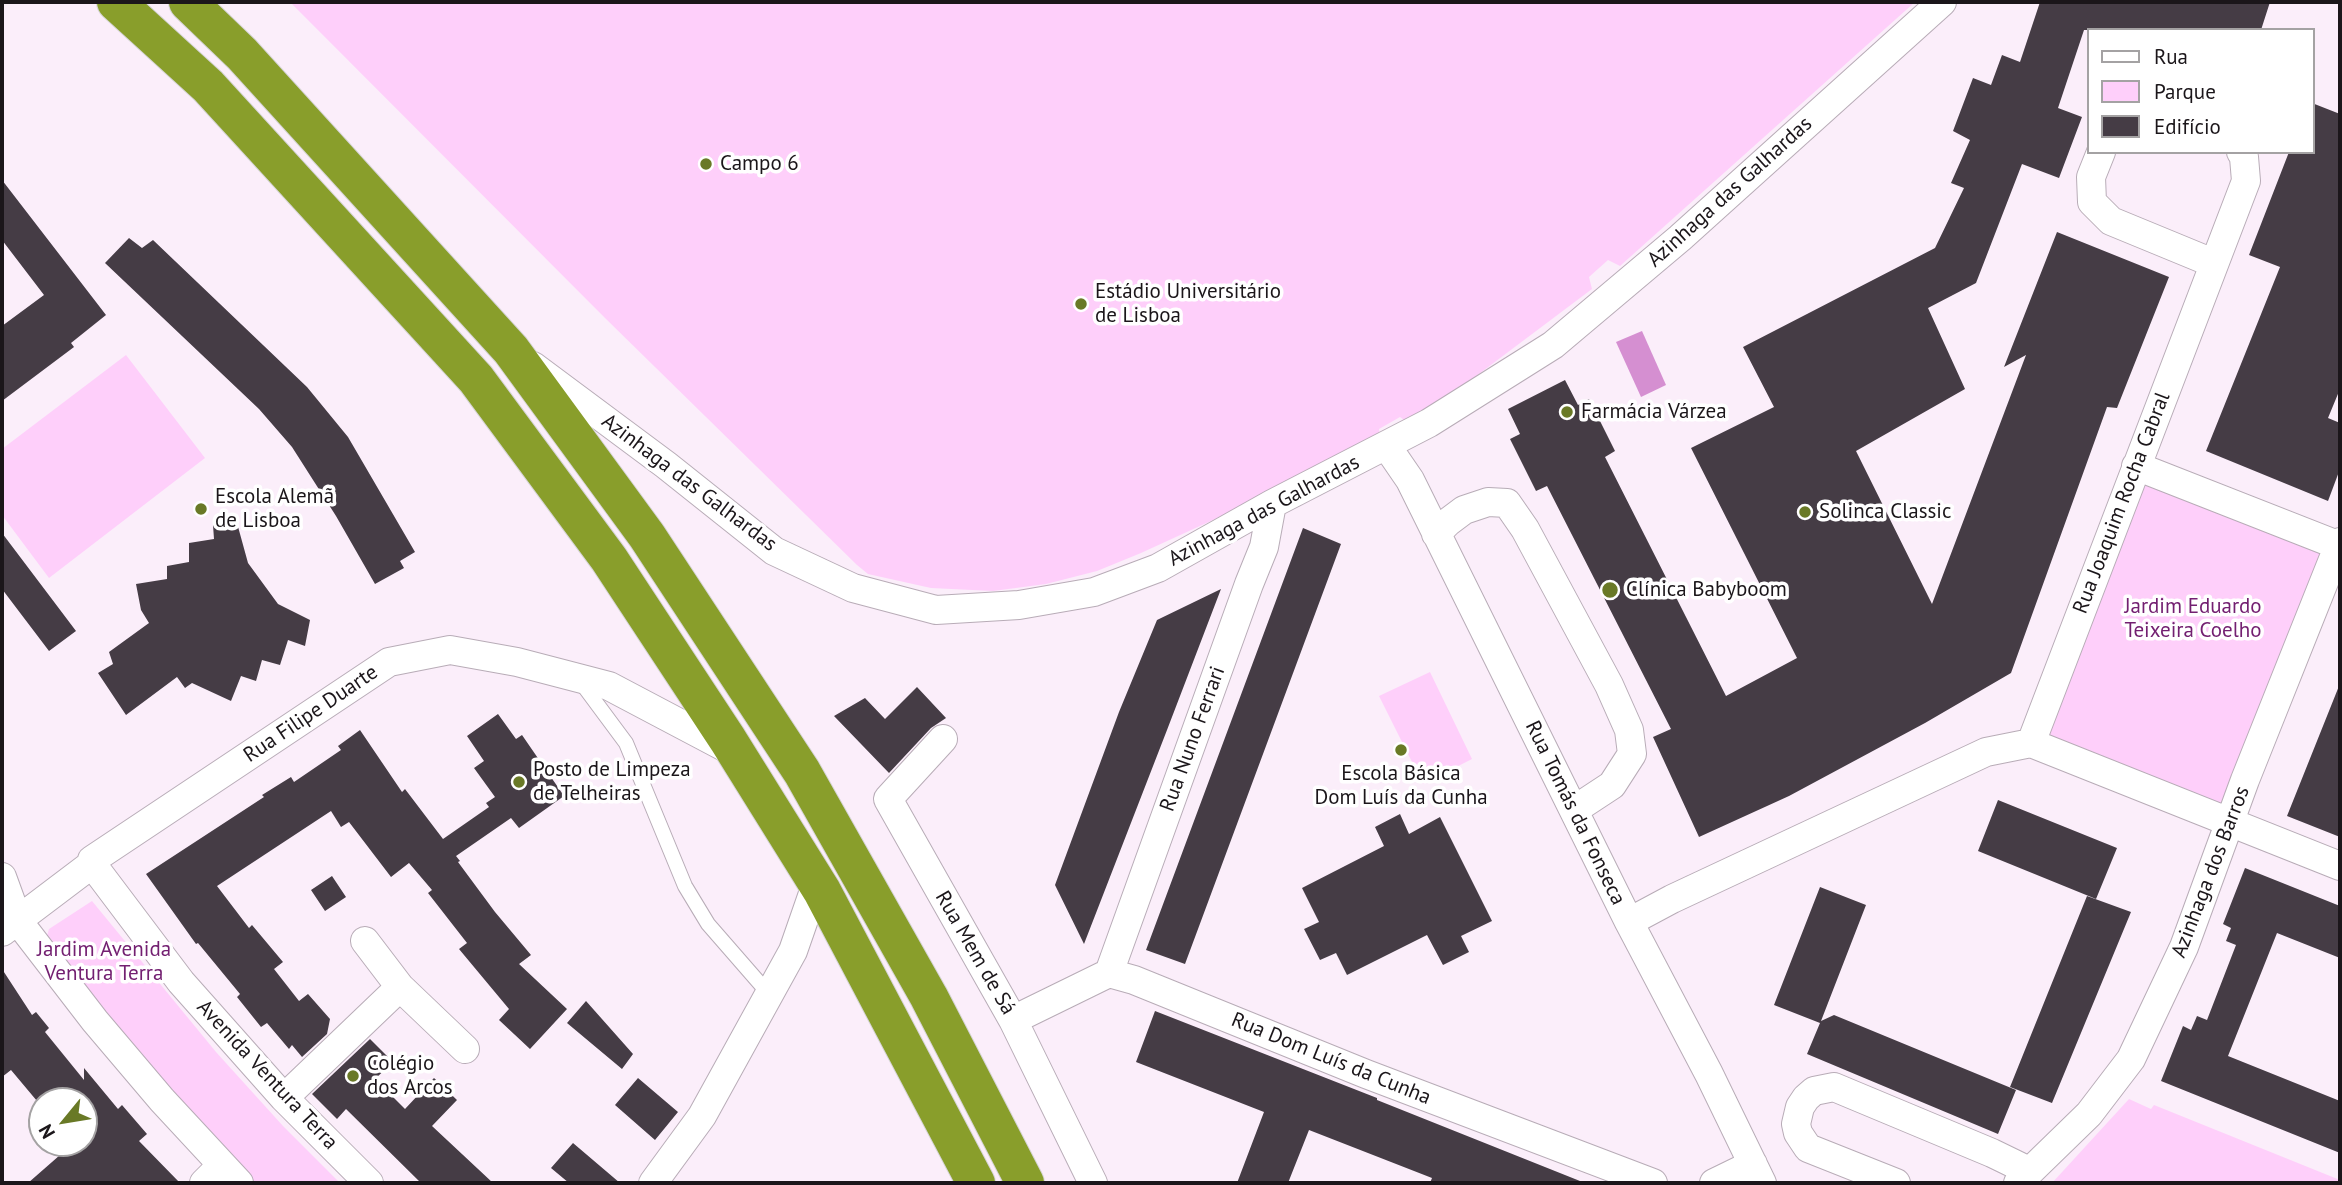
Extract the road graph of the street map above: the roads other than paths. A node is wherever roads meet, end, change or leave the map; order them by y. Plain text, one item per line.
1 (116, 2) edge
2 (188, 2) edge
3 (1942, 2) edge
4 (2100, 154) edge
5 (2243, 154) edge
6 (2213, 263) junction
7 (511, 349) junction
8 (1386, 445) junction
9 (2136, 466) junction
10 (1272, 504) junction
11 (1436, 534) junction
12 (2340, 545) edge
13 (577, 677) junction
14 (943, 739) dead end
15 (2031, 743) junction
16 (737, 754) junction
17 (1574, 810) junction
18 (2229, 823) junction
19 (92, 864) junction
20 (2340, 866) edge
21 (2, 877) edge
22 (817, 882) junction
23 (1629, 922) junction
24 (10, 927) edge
25 (365, 940) dead end
26 (1109, 972) junction
27 (400, 987) junction
28 (769, 994) junction
29 (1013, 1020) junction
30 (464, 1049) dead end
31 (284, 1098) junction
32 (1758, 1174) edge
33 (221, 1177) edge
34 (2023, 1177) edge
35 (369, 1183) edge
36 (653, 1183) edge
37 (976, 1183) edge
38 (1025, 1183) edge
39 (1093, 1183) edge
40 (1653, 1183) edge
41 (1714, 1183) edge
42 (1896, 1183) edge

1 - 16 highway
2 - 7 highway
3 - 8 street, Azinhaga das Galhardas
4 - 6 street
5 - 6 street, Rua Joaquim Rocha Cabral
6 - 9 street, Rua Joaquim Rocha Cabral
7 - 10 street, Azinhaga das Galhardas
7 - 38 highway
8 - 10 street, Azinhaga das Galhardas
8 - 11 street, Rua Tomás da Fonseca
9 - 12 street
9 - 15 street, Rua Joaquim Rocha Cabral
10 - 26 street, Rua Nuno Ferrari
11 - 17 street, Rua Tomás da Fonseca
11 - 17 street
12 - 18 street, Azinhaga dos Barros
13 - 16 street, Rua Filipe Duarte
13 - 19 street, Rua Filipe Duarte
13 - 28 lane
14 - 29 street, Rua Mem de Sá
15 - 18 street
15 - 23 street
16 - 22 highway
17 - 23 street, Rua Tomás da Fonseca
18 - 20 street
18 - 34 street, Azinhaga dos Barros
19 - 24 street, Rua Filipe Duarte
19 - 31 street, Avenida Ventura Terra
21 - 24 street
22 - 28 street
22 - 37 highway
23 - 32 street, Rua Tomás da Fonseca
24 - 33 street
25 - 27 street
26 - 29 street
26 - 40 street, Rua Dom Luís da Cunha
27 - 30 street
27 - 31 street
28 - 36 street
29 - 39 street, Rua Mem de Sá
31 - 35 street, Avenida Ventura Terra
32 - 41 street
34 - 42 street, Azinhaga dos Barros

